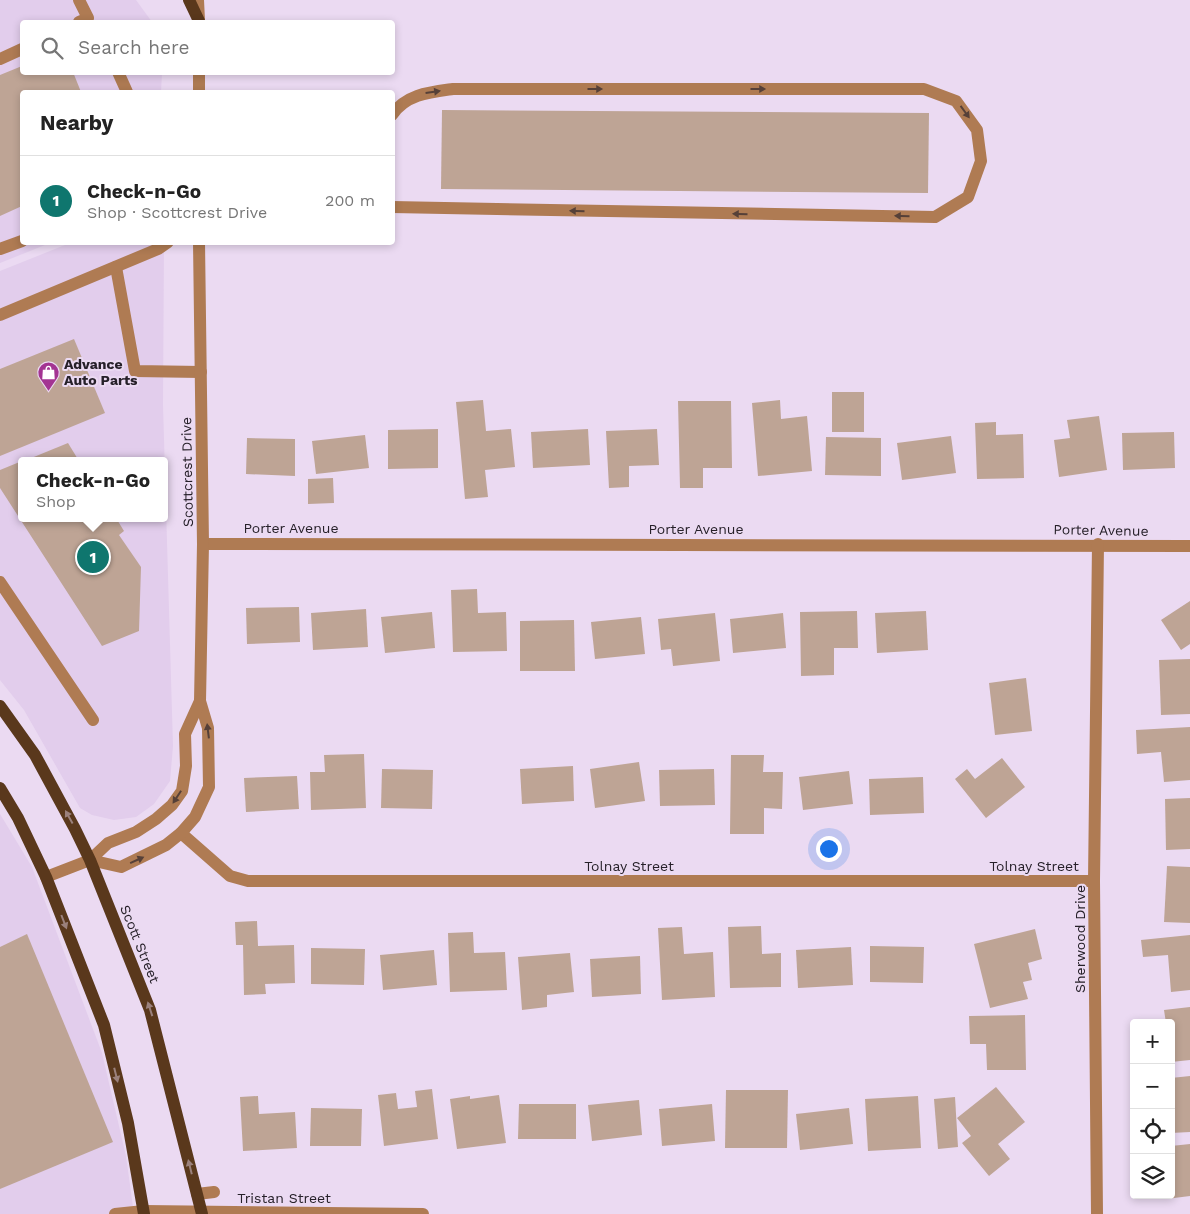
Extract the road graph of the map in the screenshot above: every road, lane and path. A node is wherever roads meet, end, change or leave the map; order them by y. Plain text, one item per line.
1 (79, 0) edge
2 (188, 0) edge
3 (198, 0) edge
4 (86, 20) edge
5 (198, 20) edge
6 (199, 20) edge
7 (20, 50) edge
8 (0, 59) edge
9 (119, 75) edge
10 (200, 75) edge
11 (126, 90) edge
12 (199, 90) edge
13 (395, 112) edge
14 (395, 207) edge
15 (20, 242) edge
16 (164, 245) edge
17 (199, 245) edge
18 (0, 248) edge
19 (116, 267) junction
20 (0, 315) edge
21 (201, 372) junction
22 (203, 544) junction
23 (1098, 544) junction
24 (1190, 546) edge
25 (0, 582) edge
26 (200, 701) junction
27 (0, 706) edge
28 (93, 720) dead end
29 (0, 788) edge
30 (181, 833) junction
31 (90, 860) junction
32 (46, 877) junction
33 (1094, 881) junction
34 (214, 1192) dead end
35 (197, 1194) junction
36 (144, 1213) edge
37 (202, 1213) edge
38 (115, 1214) edge
39 (423, 1214) edge
40 (1097, 1214) edge

1 - 4 street
2 - 5 main road
3 - 6 street
7 - 8 street
9 - 11 street
10 - 12 street
13 -> 14 street
15 - 18 street
16 - 19 street
17 - 21 street, Scottcrest Drive
19 - 20 street
19 - 21 street
21 - 22 street, Scottcrest Drive
22 - 23 street, Porter Avenue
22 - 26 street, Scottcrest Drive
23 - 24 street, Porter Avenue
23 - 33 street, Sherwood Drive
25 - 28 street
30 -> 26 street, Scottcrest Drive
26 -> 31 street, Scottcrest Drive
31 -> 27 main road, Scott Street
29 - 32 main road
31 -> 30 street, Scottcrest Drive
30 - 33 street, Tolnay Street
31 - 32 street, Scottcrest Drive
35 -> 31 main road, Scott Street
32 -> 36 main road
33 - 40 street, Sherwood Drive
34 - 35 street
35 - 37 main road, Scott Street
36 - 37 street, Tristan Street
36 - 38 street, Tristan Street
37 - 39 street, Tristan Street

